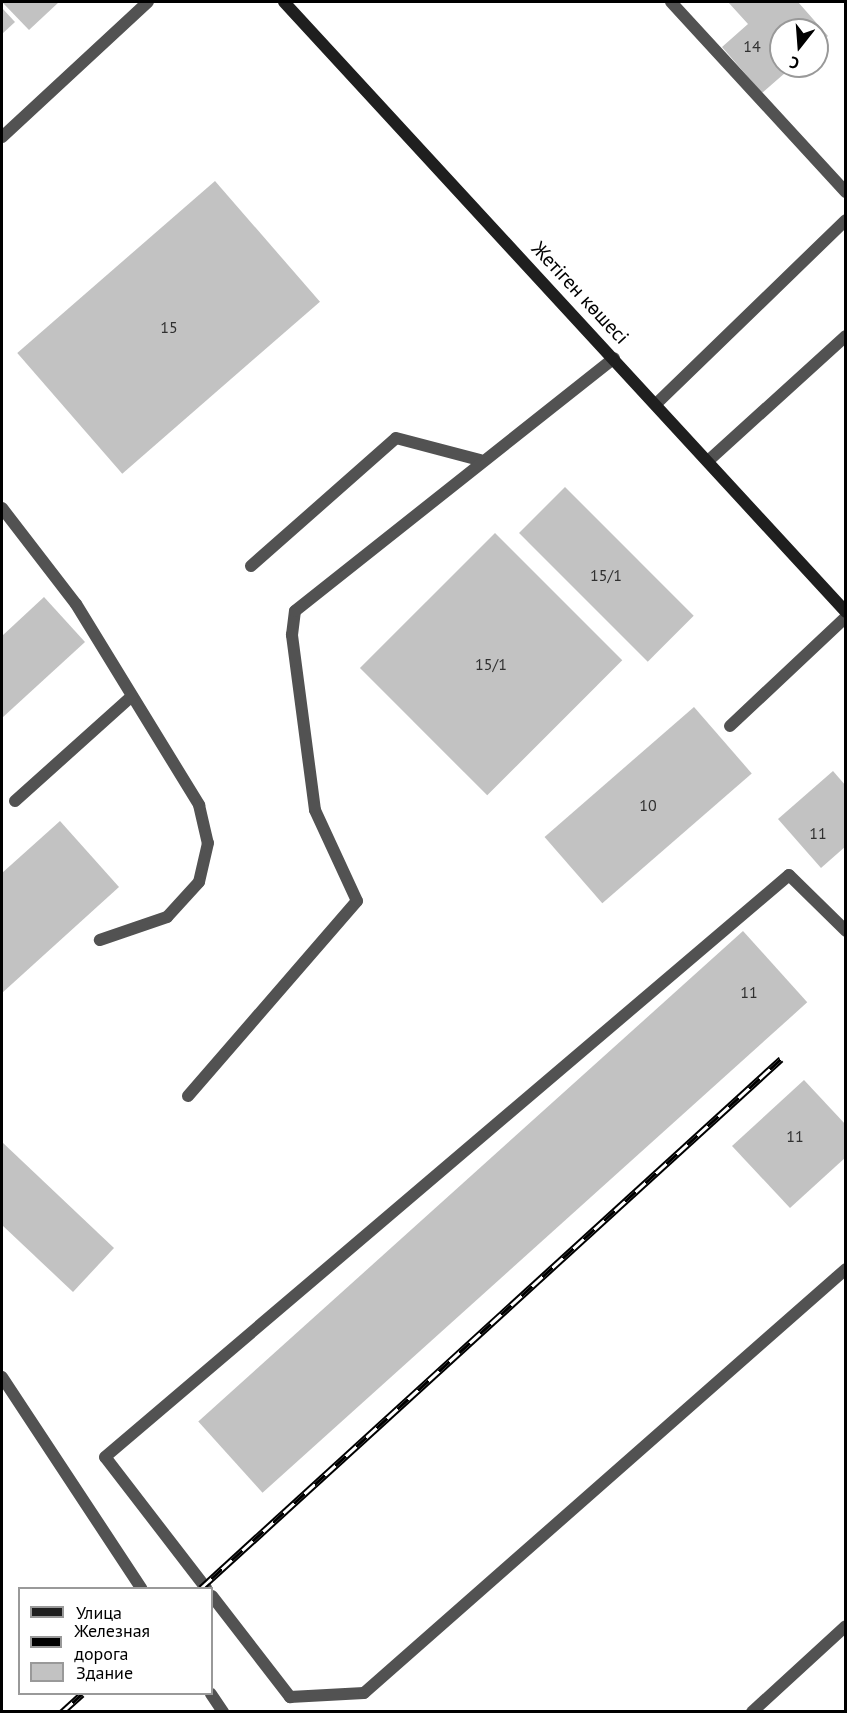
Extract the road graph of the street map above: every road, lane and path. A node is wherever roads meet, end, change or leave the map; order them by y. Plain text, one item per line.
1 (148, 2) edge
2 (284, 2) edge
3 (670, 2) edge
4 (2, 137) edge
5 (846, 192) edge
6 (846, 220) edge
7 (846, 336) edge
8 (614, 358) junction
9 (656, 404) junction
10 (480, 460) junction
11 (708, 461) junction
12 (2, 508) edge
13 (251, 566) dead end
14 (846, 612) edge
15 (846, 617) edge
16 (132, 696) junction
17 (730, 726) dead end
18 (15, 801) dead end
19 (846, 931) edge
20 (100, 940) dead end
21 (188, 1096) dead end
22 (846, 1269) edge
23 (2, 1377) edge
24 (140, 1587) edge
25 (205, 1587) edge
26 (213, 1597) edge
27 (846, 1626) edge
28 (212, 1695) edge
29 (223, 1712) edge
30 (752, 1712) edge

1 - 4 lane
2 - 8 street, Жетіген көшесі
3 - 5 lane
6 - 9 lane
7 - 11 lane
8 - 9 street, Жетіген көшесі
8 - 10 lane
9 - 11 street, Жетіген көшесі
10 - 13 lane
10 - 21 lane
11 - 14 street, Жетіген көшесі
12 - 16 lane
15 - 17 lane
16 - 18 lane
16 - 20 lane
19 - 25 lane
22 - 26 lane
23 - 24 lane
27 - 30 lane
28 - 29 lane

